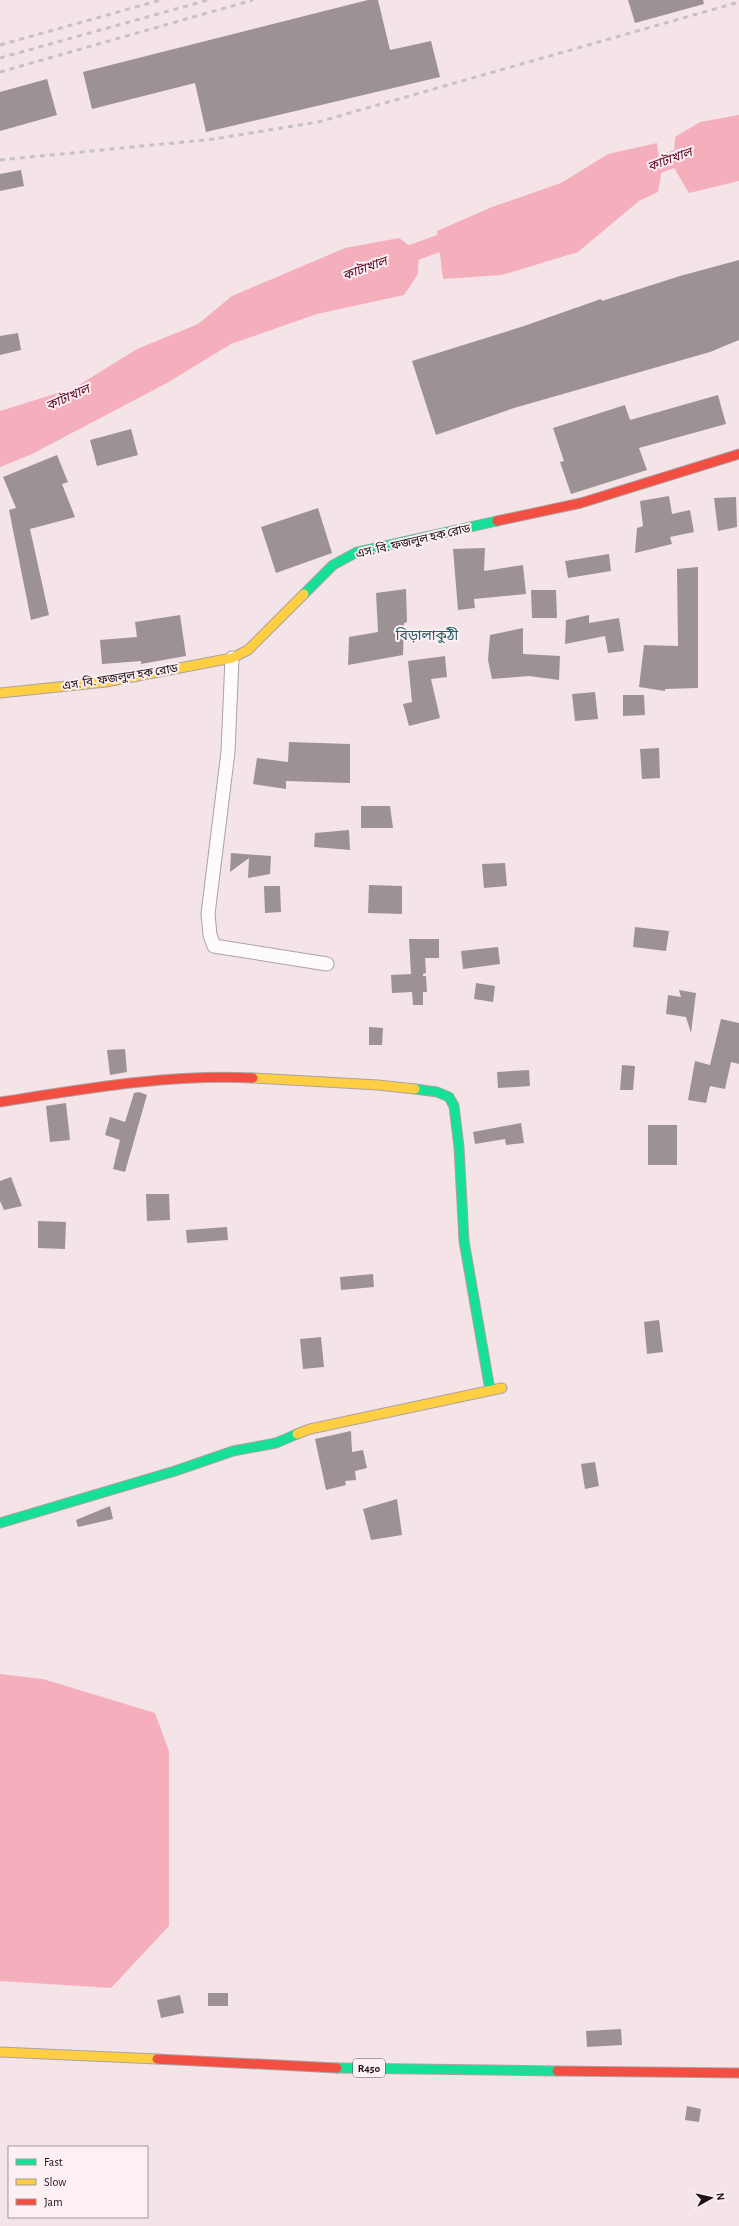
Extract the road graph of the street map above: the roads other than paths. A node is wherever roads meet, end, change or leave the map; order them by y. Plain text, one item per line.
1 (739, 454) edge
2 (232, 658) junction
3 (0, 693) edge
4 (327, 964) dead end
5 (0, 1102) edge
6 (503, 1388) dead end
7 (490, 1390) junction
8 (0, 1523) edge
9 (0, 2052) edge
10 (739, 2073) edge

1 - 2 main road, এস. বি. ফজলুল হক রোড
2 - 3 main road, এস. বি. ফজলুল হক রোড
2 - 4 street
5 - 7 main road
6 - 7 main road
7 - 8 main road
9 - 10 main road, R450

